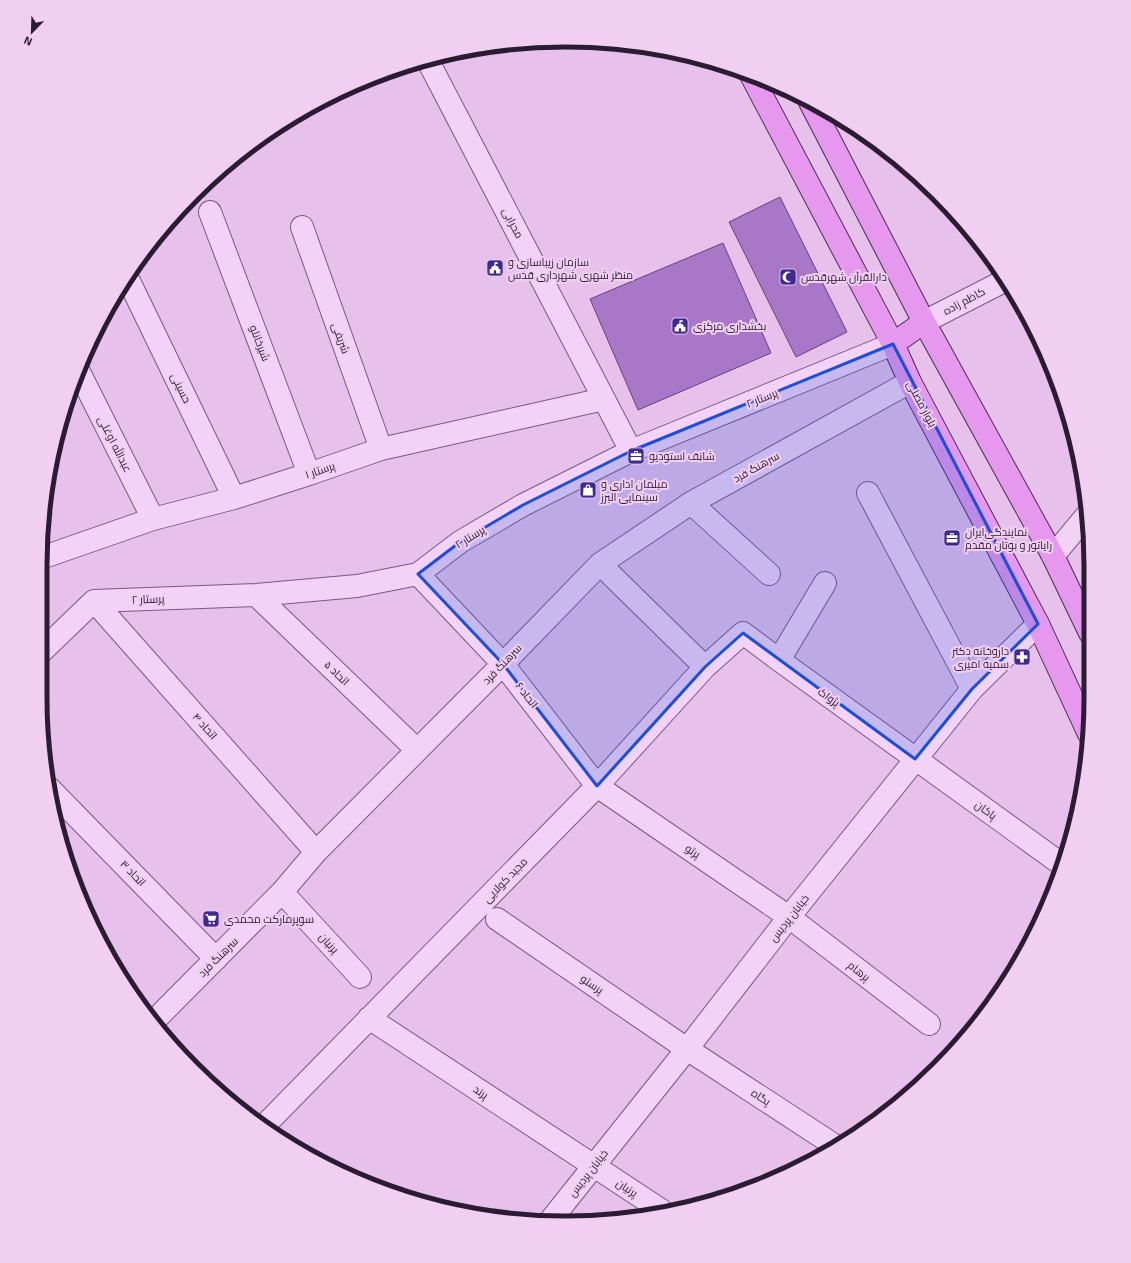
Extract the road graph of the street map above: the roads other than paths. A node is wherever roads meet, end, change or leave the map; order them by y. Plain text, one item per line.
1 (430, 65) edge
2 (754, 83) edge
3 (814, 110) edge
4 (210, 212) dead end
5 (302, 227) dead end
6 (1000, 282) edge
7 (130, 283) edge
8 (924, 322) junction
9 (893, 344) junction
10 (82, 378) edge
11 (910, 382) junction
12 (604, 399) junction
13 (381, 449) junction
14 (631, 451) junction
15 (309, 474) junction
16 (868, 493) dead end
17 (234, 498) junction
18 (691, 503) junction
19 (153, 519) junction
20 (1082, 521) edge
21 (47, 552) edge
22 (1053, 556) junction
23 (600, 564) junction
24 (418, 574) junction
25 (768, 574) dead end
26 (825, 583) dead end
27 (256, 595) junction
28 (94, 601) junction
29 (1084, 621) edge
30 (1038, 624) junction
31 (743, 633) joint
32 (47, 646) edge
33 (779, 660) junction
34 (503, 664) junction
35 (705, 668) junction
36 (972, 689) junction
37 (1083, 720) edge
38 (417, 750) junction
39 (915, 759) junction
40 (597, 786) junction
41 (56, 796) edge
42 (316, 852) junction
43 (1057, 861) dead end
44 (282, 892) junction
45 (789, 917) junction
46 (497, 919) dead end
47 (216, 959) junction
48 (360, 977) dead end
49 (158, 1017) edge
50 (369, 1018) junction
51 (929, 1024) dead end
52 (687, 1049) junction
53 (268, 1122) edge
54 (831, 1143) edge
55 (593, 1166) junction
56 (657, 1208) edge
57 (554, 1216) edge

1 - 12 street, محرابی
2 - 9 main road, بلوار مصلی
3 - 8 main road
4 - 15 street, شیرخانلو
5 - 13 street, شریفی
6 - 8 street, کاظم زاده
7 - 17 street, حسینی
8 - 9 main road
8 - 22 main road
9 - 11 main road, بلوار مصلی
9 - 14 street, پرستار ۲
10 - 19 street, عبدالله اوغلی
11 - 18 street, سرهنگ فرد
11 - 30 main road, بلوار مصلی
12 - 13 street, پرستار ۱
12 - 14 street, محرابی
13 - 15 street, پرستار ۱
14 - 24 street, پرستار ۲
15 - 17 street, پرستار ۱
16 - 36 street
17 - 19 street, پرستار ۱
18 - 23 street, سرهنگ فرد
18 - 25 street
19 - 21 street, پرستار ۱
20 - 22 street
22 - 29 main road
23 - 34 street, سرهنگ فرد
23 - 35 street
24 - 27 street, پرستار ۲
24 - 34 street, اتحاد ۶
26 - 33 street
27 - 28 street, پرستار ۲
27 - 38 street, اتحاد ۵
28 - 32 street
28 - 42 street, اتحاد ۴
30 - 36 street, خیابان پردیس
30 - 37 main road, بلوار مصلی
31 - 33 street, پژواک
31 - 35 street, مجید کولایی
33 - 39 street, پژواک
34 - 38 street, سرهنگ فرد
34 - 40 street, اتحاد ۶
35 - 40 street, مجید کولایی
36 - 39 street, خیابان پردیس
38 - 42 street, سرهنگ فرد
39 - 43 street, پاکان
39 - 45 street, خیابان پردیس
40 - 45 street, پرتو
40 - 50 street, مجید کولایی
41 - 47 street, اتحاد ۳
42 - 44 street, سرهنگ فرد
44 - 47 street, سرهنگ فرد
44 - 48 street, پرنیان
45 - 51 street, پرهام
45 - 52 street, خیابان پردیس
46 - 52 street, پرستو
47 - 49 street, سرهنگ فرد
50 - 53 street, مجید کولایی
50 - 55 street, پرند
52 - 54 street, پگاه
52 - 55 street, خیابان پردیس
55 - 56 street, پرنیان
55 - 57 street, خیابان پردیس

